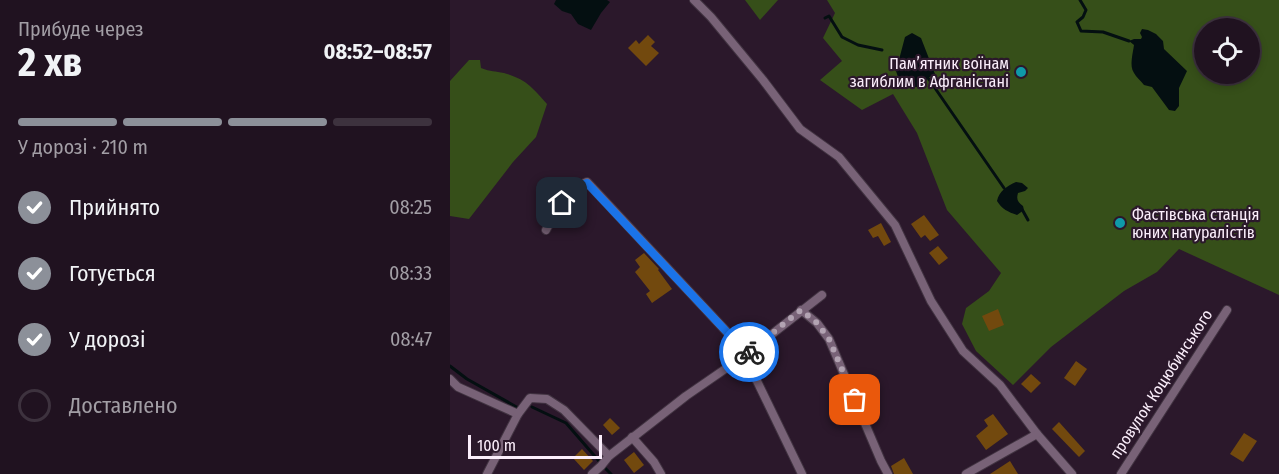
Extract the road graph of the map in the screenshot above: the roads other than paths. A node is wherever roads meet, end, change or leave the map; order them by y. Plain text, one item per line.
1 (694, 0) edge
2 (546, 230) dead end
3 (822, 295) dead end
4 (801, 310) junction
5 (1227, 310) dead end
6 (744, 356) junction
7 (450, 379) edge
8 (518, 414) junction
9 (1037, 435) junction
10 (632, 437) junction
11 (609, 456) junction
12 (487, 474) edge
13 (592, 474) edge
14 (661, 474) edge
15 (802, 474) edge
16 (888, 474) edge
17 (966, 474) edge
18 (1072, 474) edge
19 (1121, 474) edge

1 - 9 street
2 - 6 street
3 - 4 street
4 - 6 street
4 - 16 street
5 - 19 street, провулок Коцюбинського
6 - 10 street
6 - 15 street
7 - 8 street
8 - 11 street
8 - 12 street
9 - 17 street
9 - 18 street
10 - 11 street
10 - 14 street
11 - 13 street

